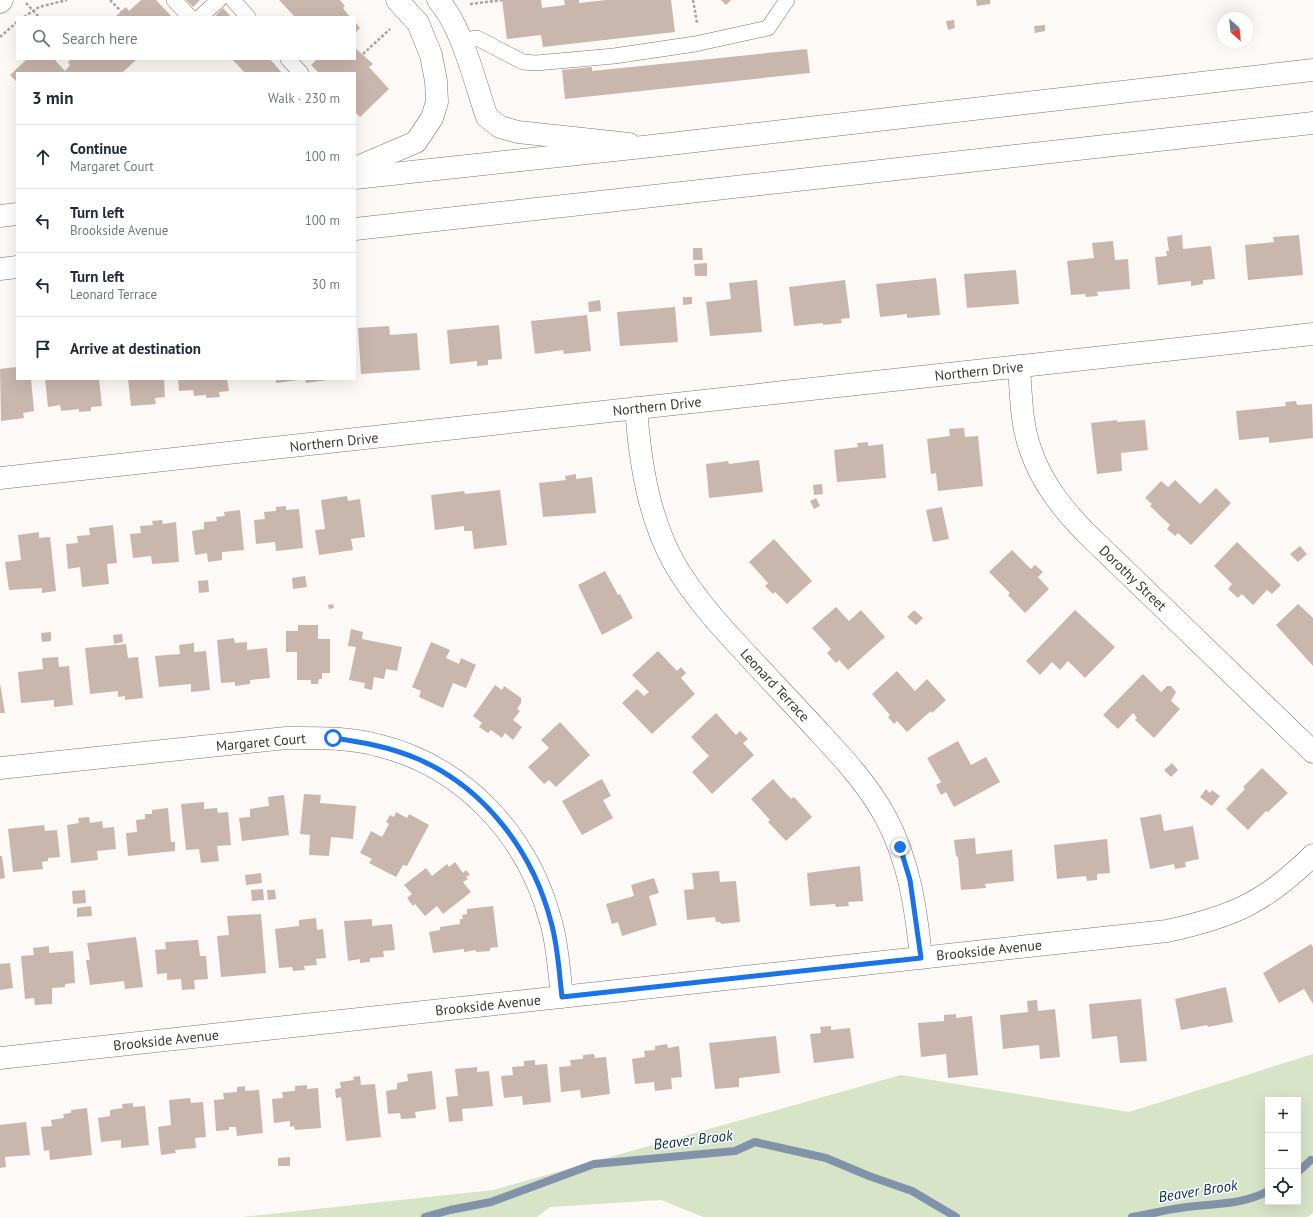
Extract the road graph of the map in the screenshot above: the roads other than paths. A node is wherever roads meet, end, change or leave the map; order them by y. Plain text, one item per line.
1 (174, 0) edge
2 (219, 0) edge
3 (232, 0) edge
4 (787, 0) edge
5 (442, 4) edge
6 (403, 6) edge
7 (189, 16) edge
8 (201, 16) edge
9 (247, 16) edge
10 (460, 40) junction
11 (289, 60) edge
12 (1313, 70) edge
13 (300, 72) edge
14 (1313, 123) edge
15 (652, 146) junction
16 (356, 168) edge
17 (356, 178) edge
18 (16, 214) edge
19 (0, 216) edge
20 (356, 229) edge
21 (16, 267) edge
22 (0, 269) edge
23 (1313, 334) edge
24 (1019, 366) junction
25 (636, 408) junction
26 (0, 478) edge
27 (1313, 752) edge
28 (0, 768) edge
29 (1313, 855) edge
30 (921, 958) junction
31 (562, 997) junction
32 (0, 1058) edge

1 - 7 lane
2 - 8 lane
3 - 9 lane
4 - 10 lane
5 - 10 main road
6 - 16 main road
10 - 15 main road
11 - 13 lane
12 - 15 main road
14 - 20 main road
15 - 17 main road
18 - 19 main road
21 - 22 main road
23 - 24 main road, Northern Drive
24 - 25 main road, Northern Drive
24 - 27 main road, Dorothy Street
25 - 26 main road, Northern Drive
25 - 30 main road, Leonard Terrace
28 - 31 main road, Margaret Court
29 - 30 main road, Brookside Avenue
30 - 31 main road, Brookside Avenue
31 - 32 main road, Brookside Avenue

